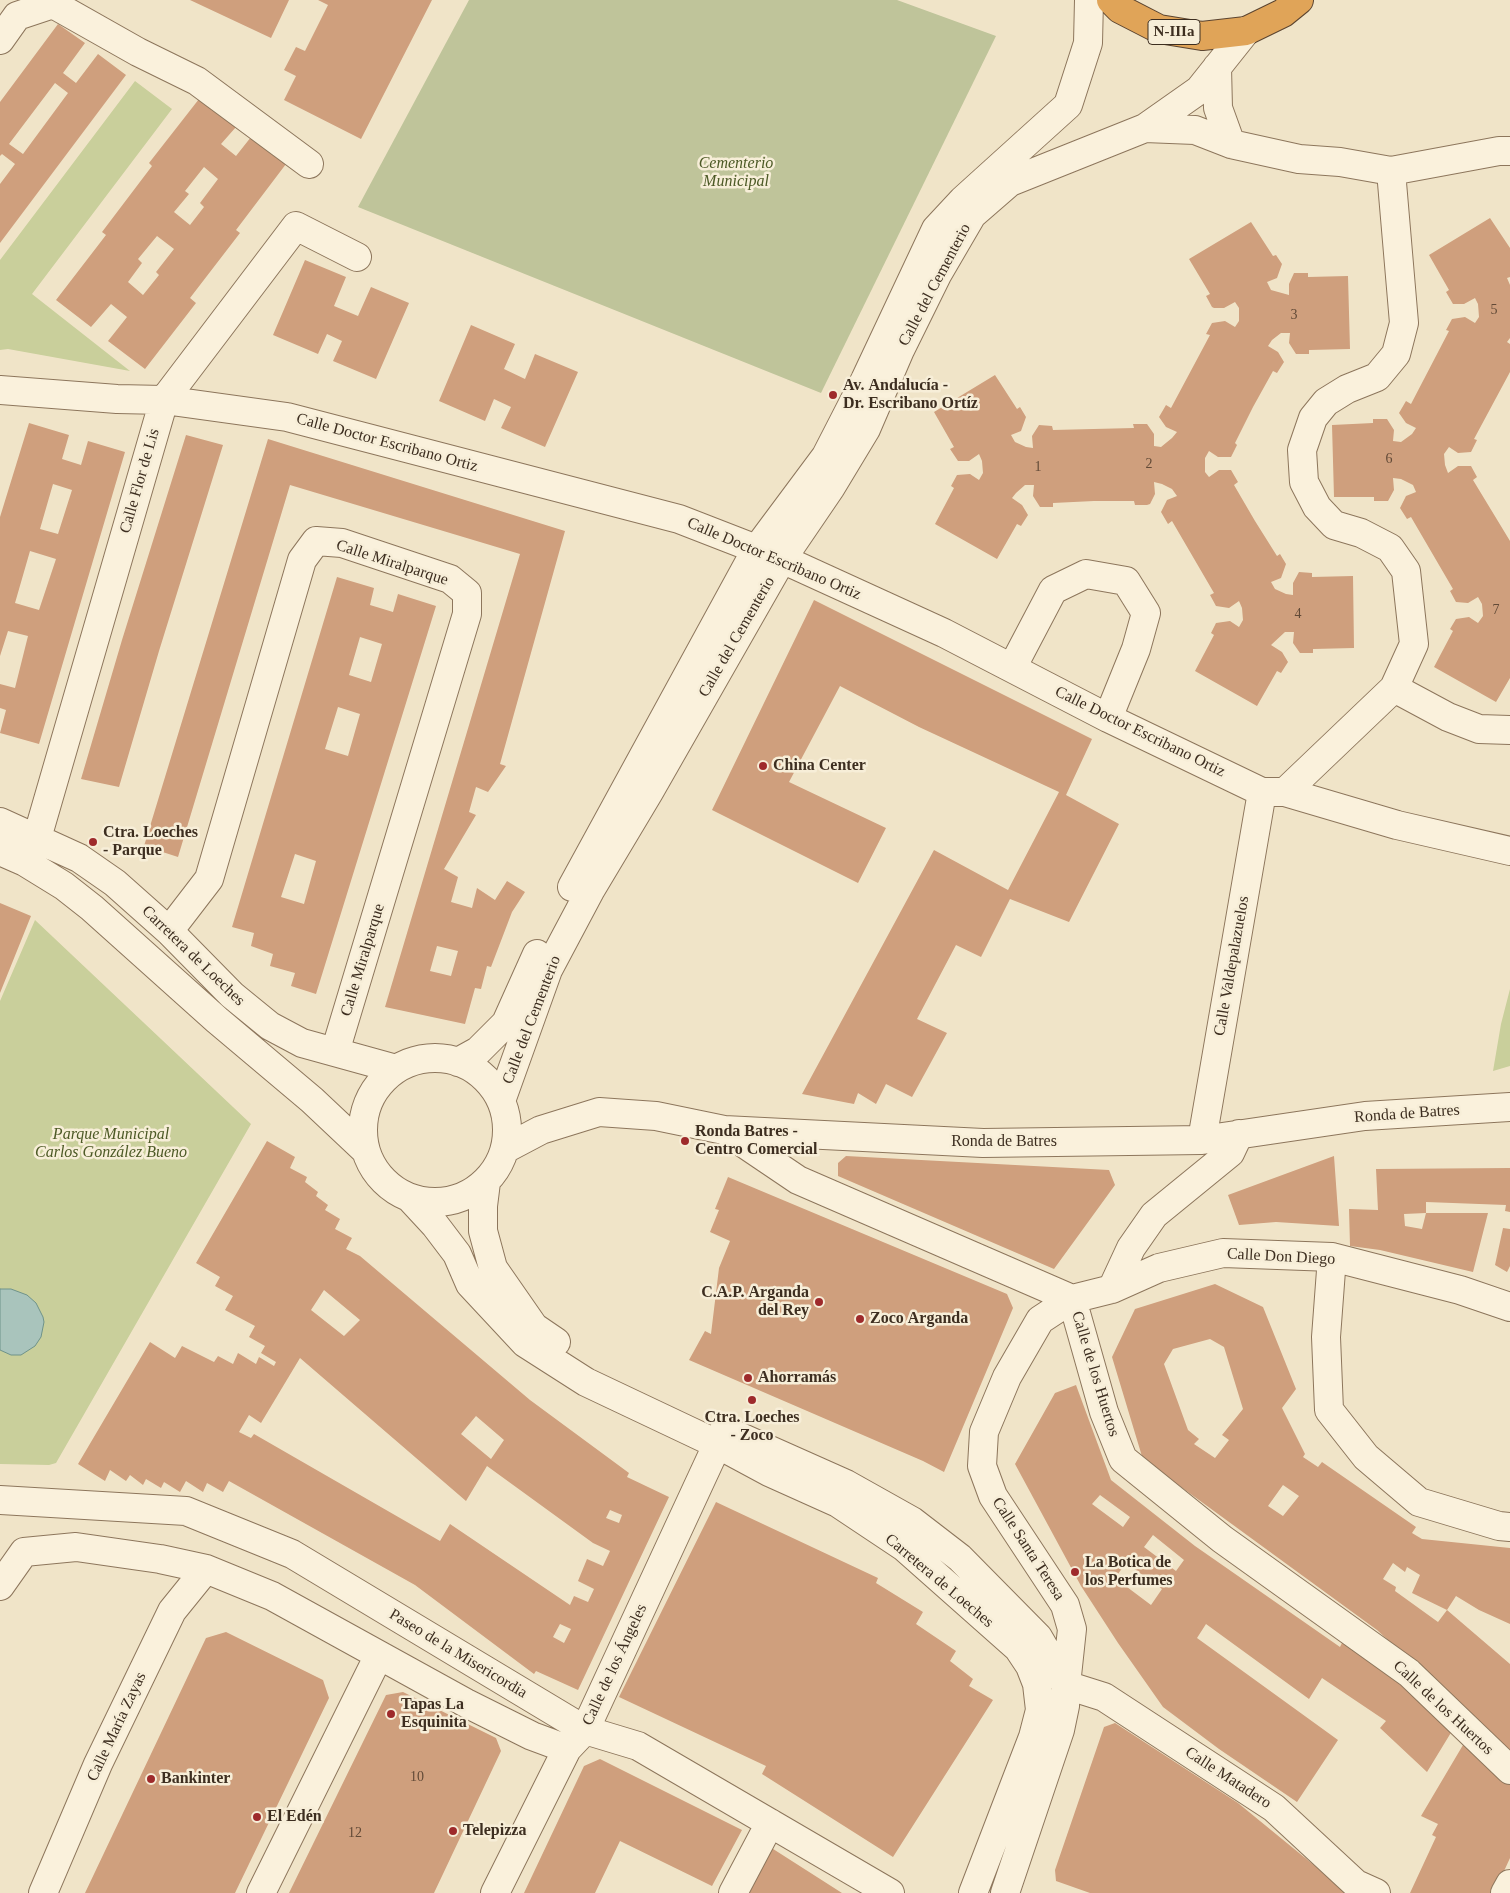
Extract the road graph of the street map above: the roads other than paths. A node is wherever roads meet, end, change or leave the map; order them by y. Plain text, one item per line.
1 (1089, 0) edge
2 (1111, 0) edge
3 (1299, 0) edge
4 (11, 8) edge
5 (1246, 31) junction
6 (0, 40) edge
7 (1217, 67) junction
8 (1145, 128) junction
9 (1231, 144) junction
10 (1510, 151) edge
11 (308, 164) dead end
12 (1392, 171) junction
13 (357, 257) dead end
14 (0, 390) edge
15 (164, 400) junction
16 (756, 550) junction
17 (782, 559) junction
18 (1012, 668) junction
19 (1394, 688) junction
20 (1108, 718) junction
21 (1510, 730) edge
22 (1273, 792) junction
23 (0, 822) edge
24 (36, 838) junction
25 (0, 851) edge
26 (1510, 851) edge
27 (169, 931) junction
28 (335, 1052) junction
29 (458, 1062) junction
30 (396, 1069) junction
31 (502, 1101) junction
32 (1510, 1107) edge
33 (724, 1130) junction
34 (1238, 1134) junction
35 (1202, 1140) junction
36 (364, 1149) junction
37 (505, 1149) junction
38 (486, 1182) junction
39 (410, 1198) junction
40 (1332, 1257) junction
41 (1112, 1289) junction
42 (1072, 1299) junction
43 (1510, 1307) edge
44 (721, 1437) junction
45 (0, 1500) edge
46 (1510, 1527) edge
47 (206, 1569) junction
48 (0, 1586) edge
49 (379, 1655) junction
50 (1066, 1685) junction
51 (576, 1740) junction
52 (1510, 1770) edge
53 (770, 1823) junction
54 (1510, 1884) edge
55 (44, 1893) edge
56 (261, 1893) edge
57 (496, 1893) edge
58 (733, 1893) edge
59 (890, 1893) edge
60 (974, 1893) edge
61 (1005, 1893) edge
62 (1376, 1893) edge
63 (1505, 1893) edge

1 - 16 street, Calle del Cementerio
2 - 5 highway, N-IIIa
3 - 5 highway, N-IIIa
4 - 6 street
4 - 11 street
5 - 7 street, Calle del Cementerio
7 - 8 street, Calle del Cementerio
7 - 9 street
8 - 9 street
8 - 17 street, Calle del Cementerio
9 - 12 street
10 - 12 street
12 - 19 street
13 - 15 street, Calle Flor de Lis
14 - 15 street, Calle Doctor Escribano Ortiz
15 - 16 street, Calle Doctor Escribano Ortiz
15 - 24 street, Calle Flor de Lis
16 - 17 street, Calle Doctor Escribano Ortiz
16 - 29 street, Calle del Cementerio
17 - 18 street, Calle Doctor Escribano Ortiz
17 - 31 street, Calle del Cementerio
18 - 20 street, Calle Doctor Escribano Ortiz
18 - 20 street
19 - 21 street
19 - 22 street
20 - 22 street, Calle Doctor Escribano Ortiz
22 - 26 street, Calle Doctor Escribano Ortiz
22 - 35 street, Calle Valdepalazuelos
23 - 24 street, Carretera de Loeches
24 - 27 street, Carretera de Loeches
25 - 36 street, Carretera de Loeches
27 - 28 street, Carretera de Loeches
27 - 28 street, Calle Miralparque
28 - 30 street, Carretera de Loeches
29 - 30 street
29 - 31 street
30 - 36 street
31 - 37 street
32 - 34 street, Ronda de Batres
33 - 35 street, Ronda de Batres
33 - 37 street, Ronda de Batres
33 - 42 street, Calle de los Huertos
34 - 35 street, Ronda de Batres
34 - 41 street
36 - 39 street
37 - 38 street
38 - 39 street
38 - 44 street, Carretera de Loeches
39 - 44 street, Carretera de Loeches
40 - 41 street, Calle Don Diego
40 - 43 street, Calle Don Diego
40 - 46 street
41 - 42 street, Calle Santa Teresa
42 - 50 street, Calle Santa Teresa
42 - 52 street, Calle de los Huertos
44 - 50 street, Carretera de Loeches
44 - 51 street, Calle de los Ángeles
44 - 60 street, Carretera de Loeches
45 - 51 street, Paseo de la Misericordia
47 - 48 street, Paseo de la Misericordia
47 - 49 street, Paseo de la Misericordia
47 - 55 street, Calle María Zayas
49 - 51 street, Paseo de la Misericordia
49 - 56 street
50 - 61 street
50 - 62 street, Calle Matadero
51 - 53 street, Paseo de la Misericordia
51 - 57 street, Calle de los Ángeles
53 - 58 street
53 - 59 street, Paseo de la Misericordia
54 - 63 street

